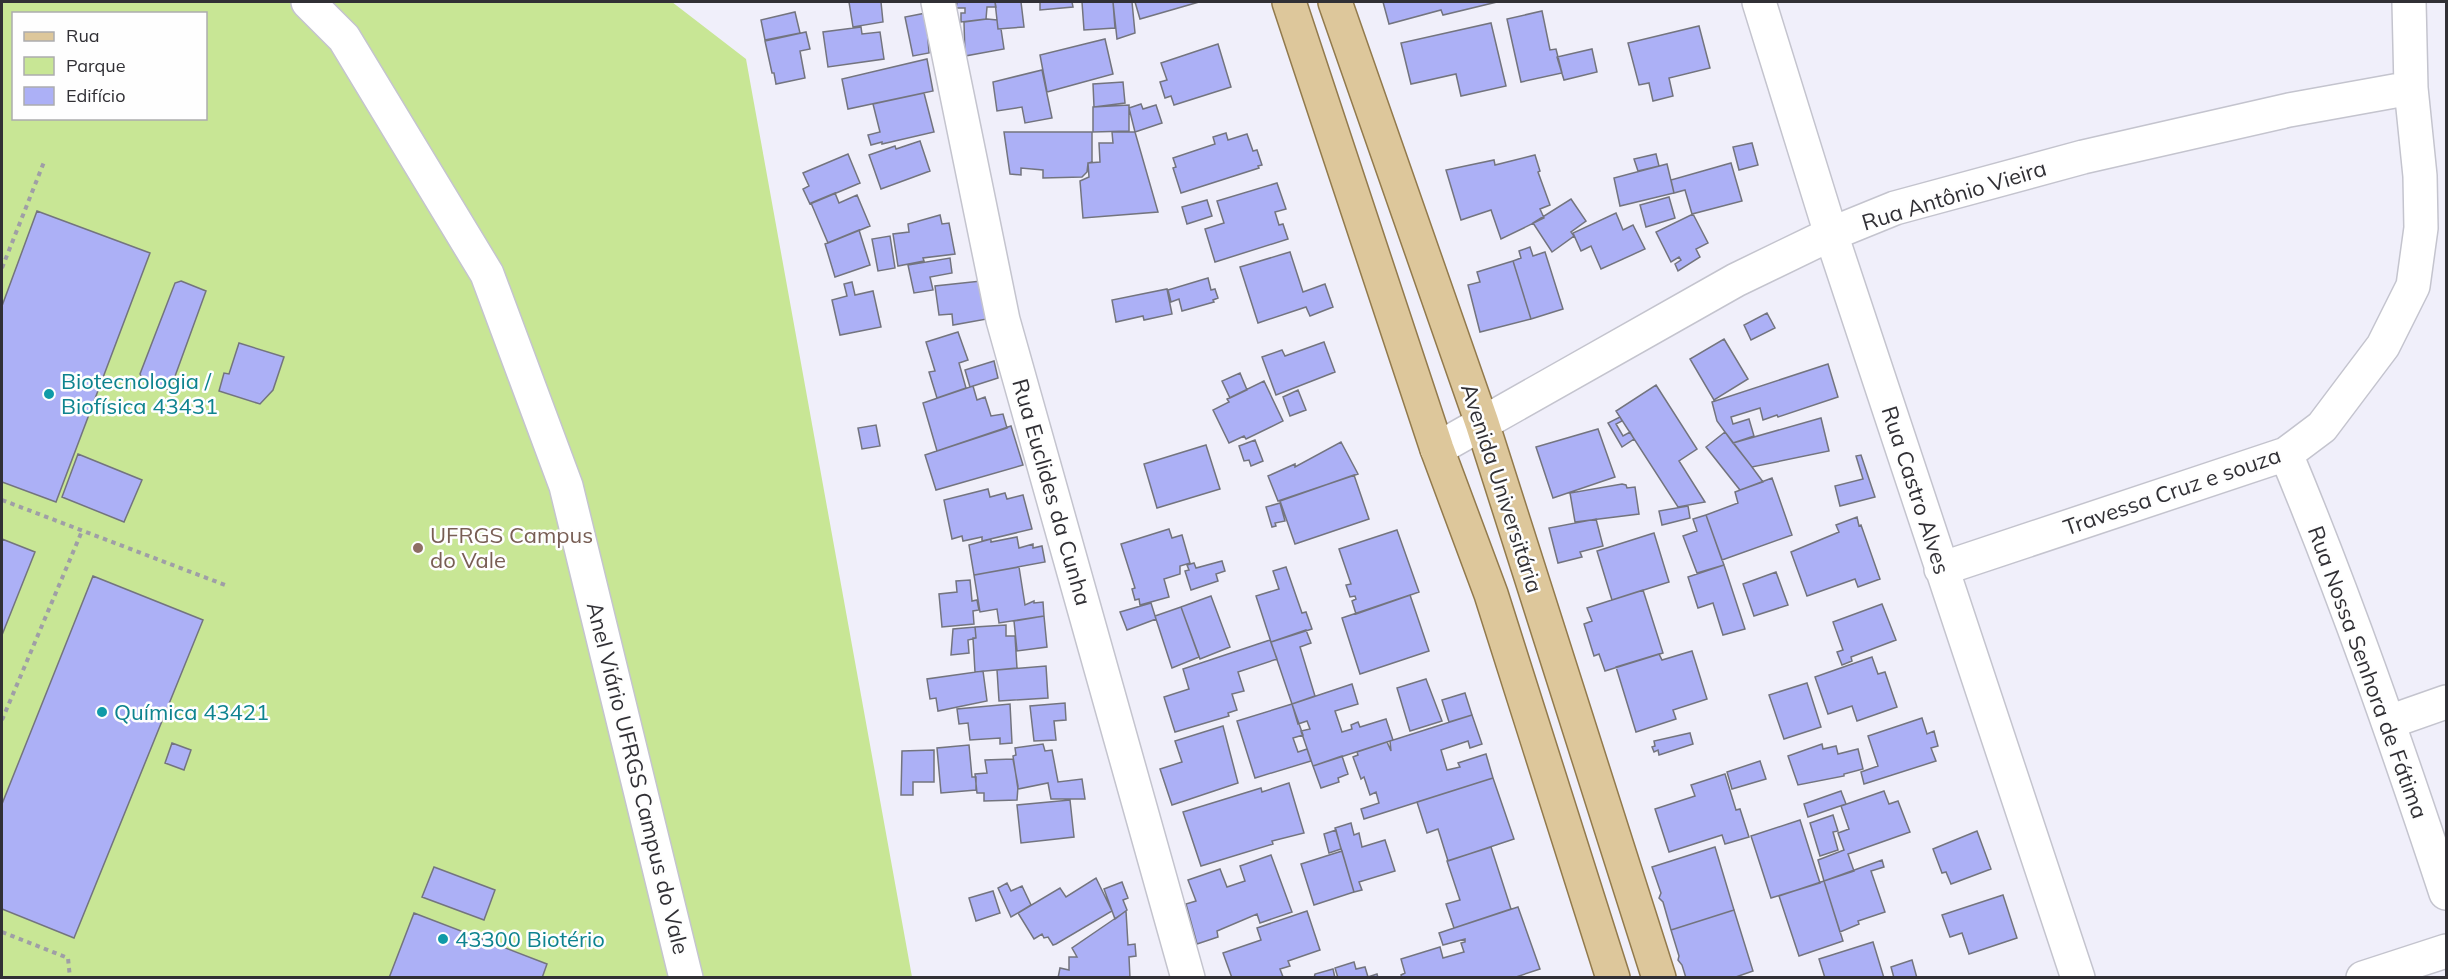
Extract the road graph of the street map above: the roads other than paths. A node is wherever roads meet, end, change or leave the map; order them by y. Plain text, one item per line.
1 (308, 2) edge
2 (938, 2) edge
3 (1289, 2) edge
4 (1335, 2) edge
5 (1759, 2) edge
6 (2409, 2) edge
7 (2411, 88) junction
8 (1831, 234) junction
9 (1482, 423) junction
10 (1437, 449) junction
11 (2286, 454) junction
12 (1941, 568) junction
13 (2446, 702) edge
14 (2389, 722) junction
15 (2446, 892) edge
16 (2446, 951) edge
17 (686, 978) edge
18 (1188, 978) edge
19 (1613, 978) edge
20 (1659, 978) edge
21 (2078, 978) edge
22 (2363, 978) edge

1 - 17 street, Anel Viário UFRGS Campus do Vale
2 - 18 street, Rua Euclides da Cunha
3 - 10 main road, Avenida Universitária
4 - 9 main road, Avenida Universitária
5 - 8 street, Rua Castro Alves
6 - 7 street, Travessa Cruz e souza
7 - 8 street, Rua Antônio Vieira
7 - 11 street, Travessa Cruz e souza
8 - 9 street, Rua Antônio Vieira
8 - 12 street, Rua Castro Alves
9 - 10 street, Rua Antônio Vieira
9 - 20 main road, Avenida Universitária
10 - 19 main road, Avenida Universitária
11 - 12 street, Travessa Cruz e souza
11 - 14 street, Rua Nossa Senhora de Fátima
12 - 21 street, Rua Castro Alves
13 - 14 street
14 - 15 street, Rua Nossa Senhora de Fátima
16 - 22 street

